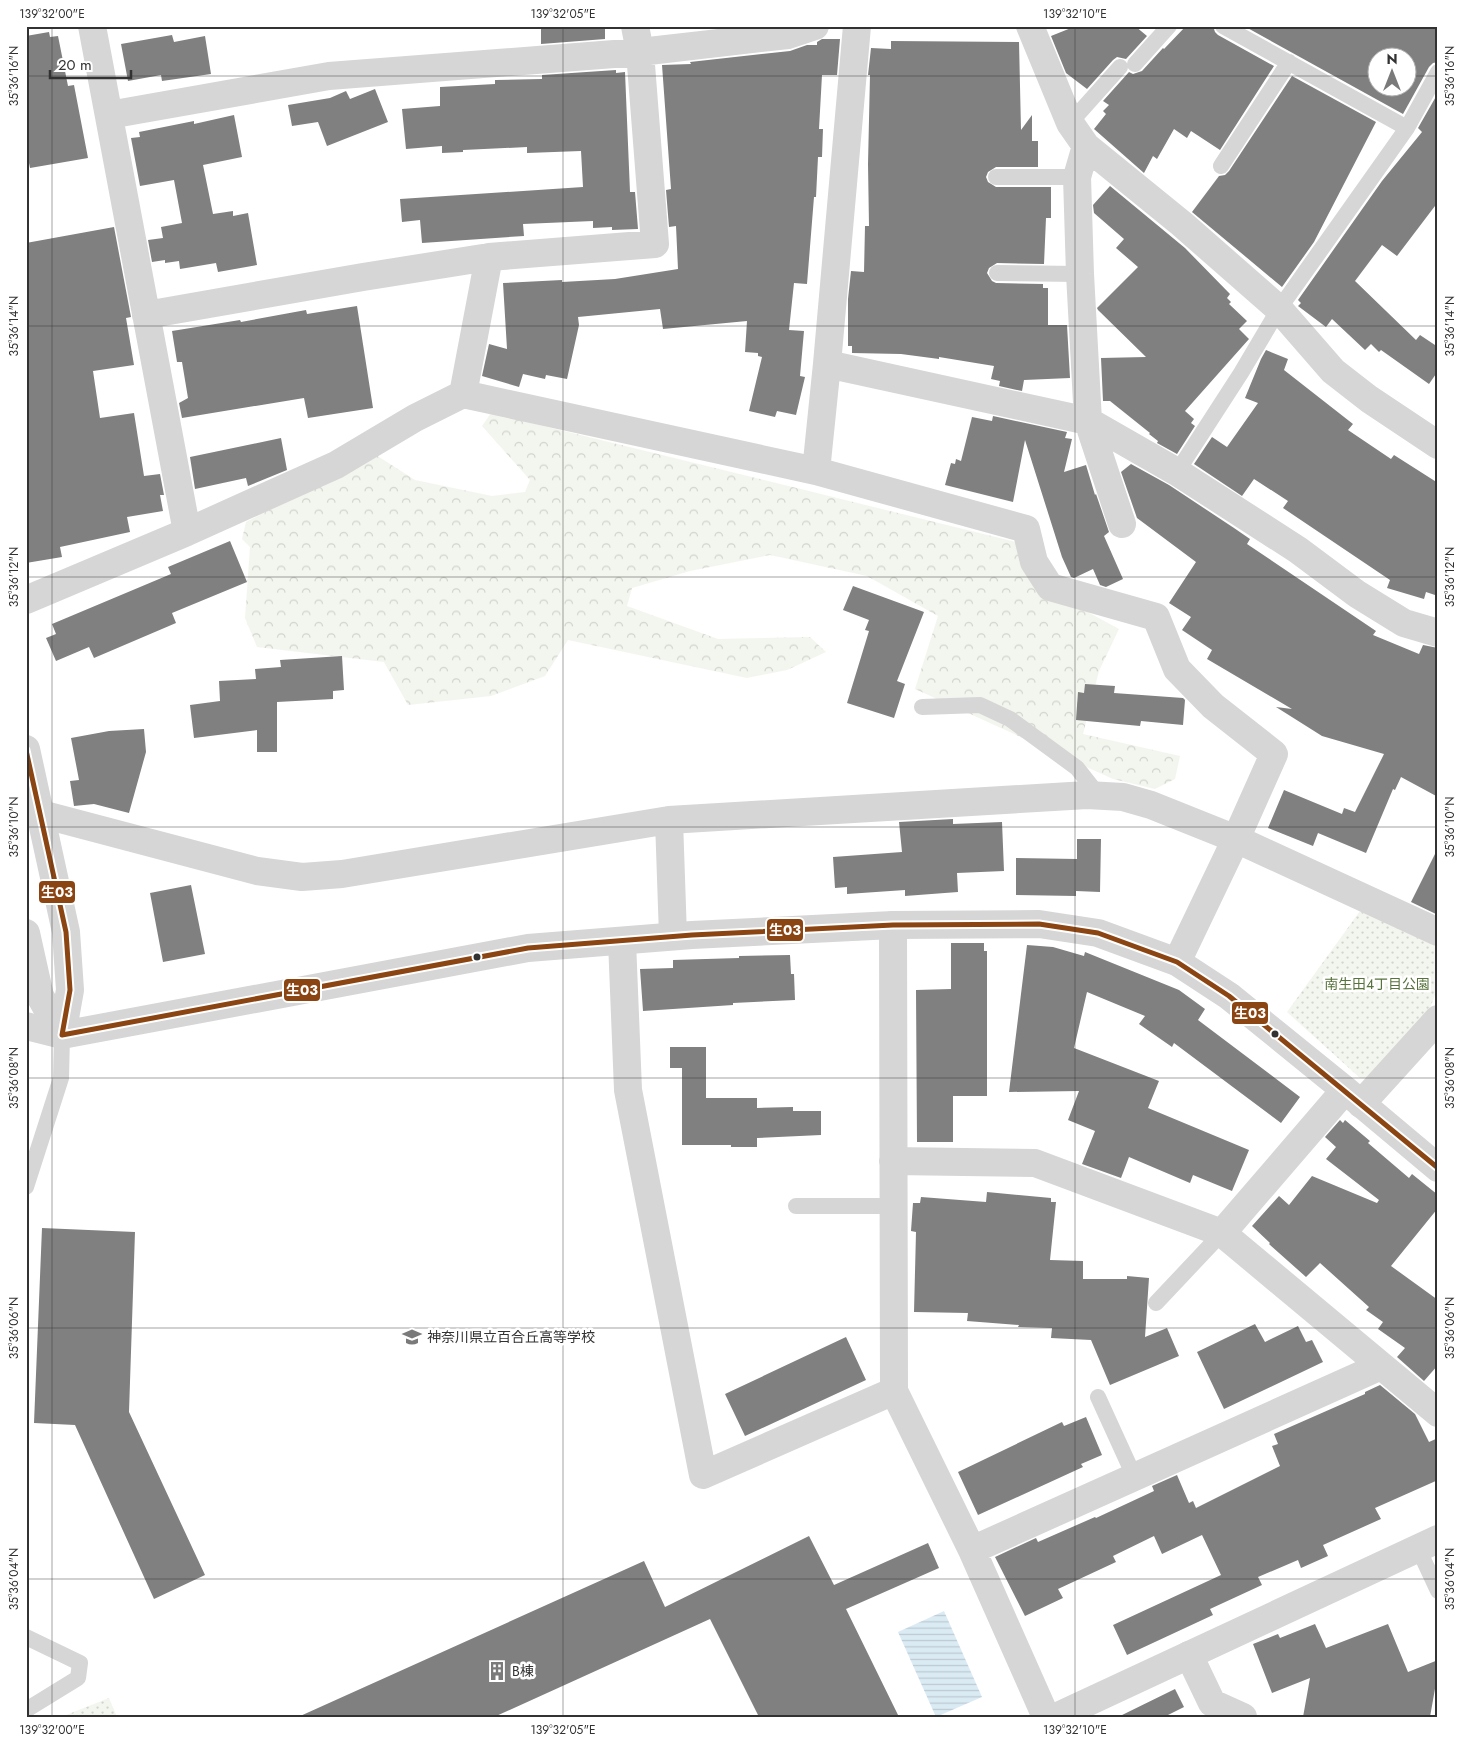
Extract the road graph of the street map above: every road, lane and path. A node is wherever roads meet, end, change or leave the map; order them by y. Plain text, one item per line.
1 (92, 26) edge
2 (816, 26) edge
3 (857, 26) edge
4 (1030, 26) edge
5 (1169, 26) edge
6 (1223, 26) edge
7 (735, 34) edge
8 (638, 39) edge
9 (1289, 62) junction
10 (1438, 72) edge
11 (109, 114) junction
12 (1070, 123) junction
13 (1407, 128) junction
14 (1086, 146) junction
15 (1221, 166) dead end
16 (996, 177) dead end
17 (1077, 177) junction
18 (489, 257) junction
19 (997, 273) dead end
20 (1080, 274) junction
21 (1279, 309) junction
22 (146, 315) junction
23 (827, 364) junction
24 (463, 394) junction
25 (1088, 421) junction
26 (1438, 445) edge
27 (816, 471) junction
28 (1177, 472) junction
29 (1122, 524) dead end
30 (187, 532) junction
31 (26, 600) edge
32 (1438, 633) edge
33 (922, 706) dead end
34 (26, 749) edge
35 (1100, 796) junction
36 (33, 812) edge
37 (669, 820) junction
38 (1236, 839) junction
39 (893, 925) junction
40 (1438, 932) edge
41 (26, 933) edge
42 (674, 936) junction
43 (622, 940) junction
44 (1177, 962) junction
45 (1438, 1019) edge
46 (26, 1026) edge
47 (62, 1035) junction
48 (1353, 1097) junction
49 (893, 1161) junction
50 (1438, 1168) edge
51 (26, 1187) edge
52 (796, 1206) dead end
53 (893, 1206) junction
54 (1222, 1233) junction
55 (1156, 1304) dead end
56 (1381, 1366) junction
57 (894, 1391) junction
58 (1098, 1397) dead end
59 (1438, 1412) edge
60 (1134, 1476) junction
61 (1428, 1544) edge
62 (972, 1550) junction
63 (1438, 1591) edge
64 (26, 1637) edge
65 (1189, 1655) junction
66 (26, 1710) edge
67 (1046, 1717) edge
68 (1056, 1717) edge
69 (1243, 1717) edge

1 - 11 street
2 - 7 street
3 - 23 street
4 - 12 street
5 - 12 lane
6 - 9 lane
7 - 8 street
8 - 11 street
8 - 18 street
9 - 13 lane
9 - 15 lane
10 - 13 lane
11 - 22 street
12 - 14 street
13 - 21 lane
14 - 17 street
14 - 21 street
16 - 17 lane
17 - 20 street
18 - 22 street
18 - 24 street
19 - 20 lane
20 - 25 street
21 - 26 street
21 - 28 lane
22 - 30 street
23 - 25 street
23 - 27 street
24 - 27 street
24 - 30 street
25 - 28 street
25 - 29 street
27 - 38 street
28 - 32 street
30 - 31 street
33 - 35 lane
34 - 36 street
35 - 37 street
35 - 38 street
36 - 37 street
36 - 47 street
37 - 42 street
38 - 40 street
38 - 44 street
39 - 42 street
39 - 44 street
39 - 49 street
41 - 47 street
42 - 43 street
43 - 47 street
43 - 57 street
44 - 48 street
45 - 48 street
46 - 47 street
47 - 51 lane
48 - 50 street
48 - 54 street
49 - 53 street
49 - 54 street
52 - 53 lane
53 - 57 street
54 - 55 lane
54 - 56 street
56 - 59 street
56 - 60 street
57 - 62 street
58 - 60 lane
60 - 62 street
61 - 63 lane
61 - 65 street
62 - 67 street
64 - 66 lane
65 - 68 street
65 - 69 street

